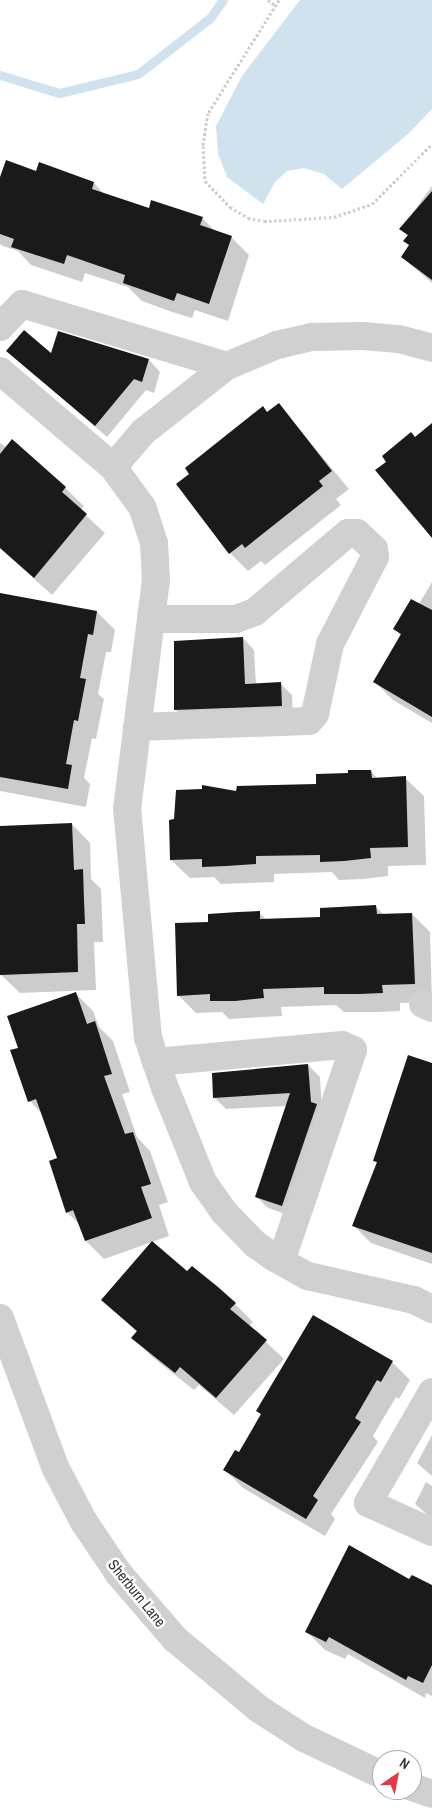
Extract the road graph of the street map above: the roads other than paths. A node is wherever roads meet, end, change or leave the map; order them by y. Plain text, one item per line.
1 (0, 327) edge
2 (432, 348) edge
3 (227, 366) junction
4 (0, 371) edge
5 (113, 467) junction
6 (151, 619) junction
7 (137, 727) junction
8 (156, 1062) junction
9 (275, 1258) junction
10 (432, 1309) edge
11 (0, 1318) edge
12 (432, 1392) edge
13 (432, 1532) edge
14 (372, 1770) edge

1 - 3 street
2 - 3 street
3 - 5 street
4 - 5 street
5 - 6 street
6 - 7 street
6 - 7 street
7 - 8 street
8 - 9 street
8 - 9 street
9 - 10 street
11 - 14 street, Sherburn Lane
12 - 13 street

